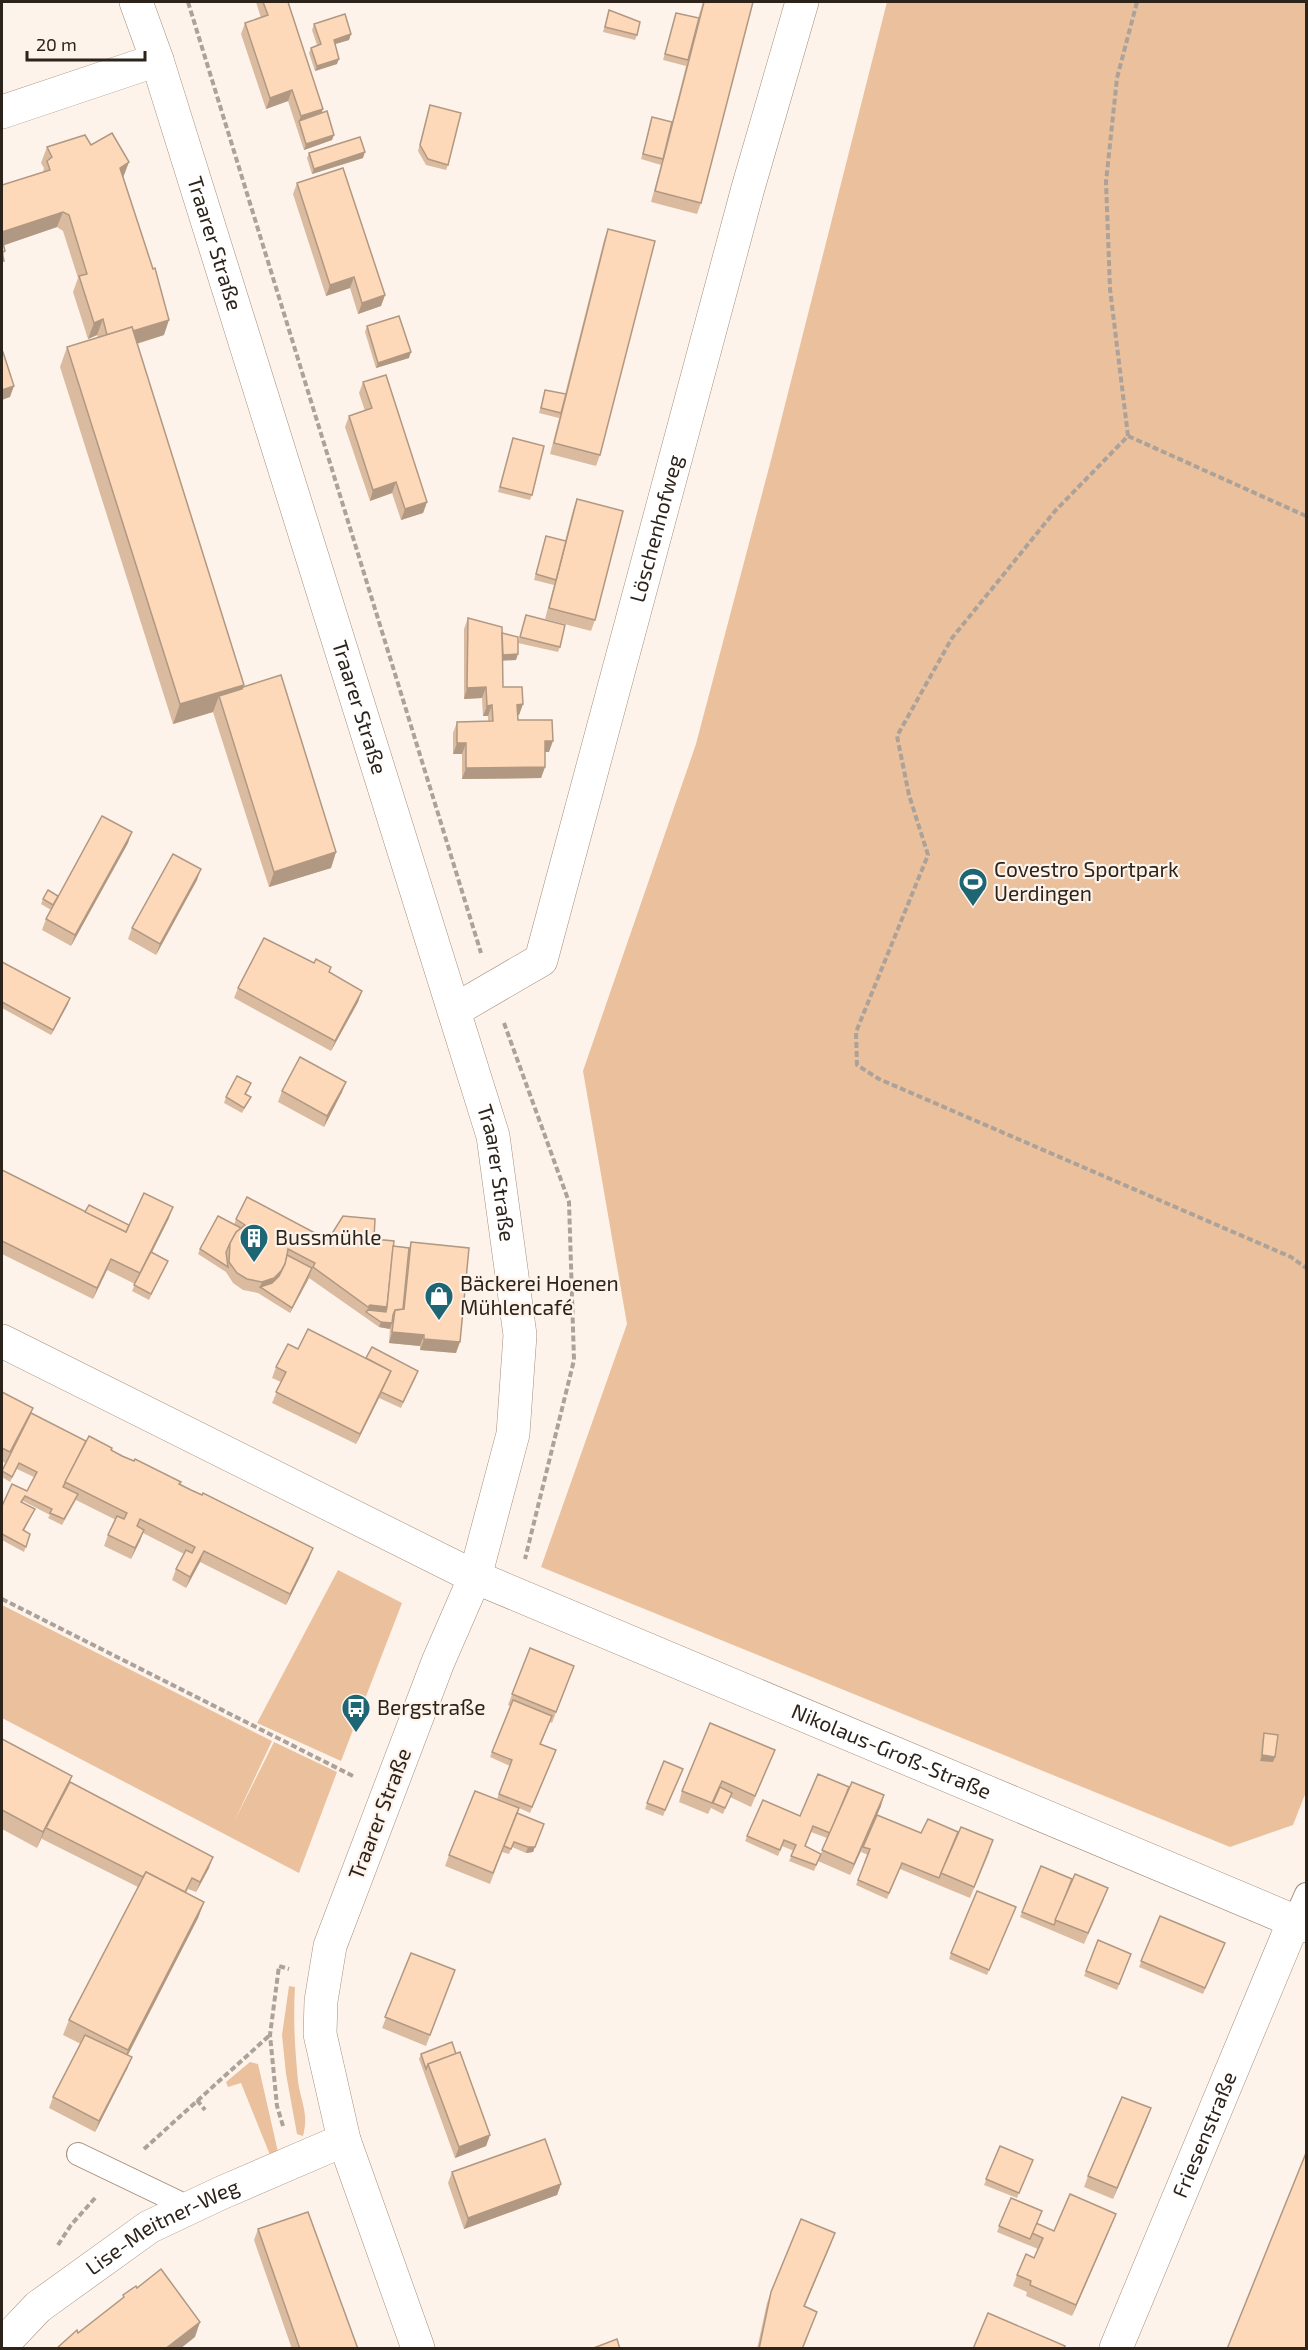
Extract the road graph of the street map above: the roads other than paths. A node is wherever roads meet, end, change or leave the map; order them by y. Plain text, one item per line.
1 (136, 2) edge
2 (802, 2) edge
3 (157, 60) junction
4 (2, 112) edge
5 (455, 1010) junction
6 (2, 1341) edge
7 (475, 1577) junction
8 (1302, 1914) edge
9 (344, 2140) junction
10 (78, 2154) dead end
11 (183, 2211) junction
12 (2, 2344) edge
13 (418, 2349) edge
14 (1116, 2349) edge

1 - 3 street, Traarer Straße
2 - 5 street, Löschenhofweg
3 - 4 street
3 - 5 street, Traarer Straße
5 - 7 street, Traarer Straße
6 - 7 street
7 - 8 street, Nikolaus-Groß-Straße
7 - 9 street, Traarer Straße
8 - 14 street, Friesenstraße
9 - 11 street, Lise-Meitner-Weg
9 - 13 street, Traarer Straße
10 - 11 lane
11 - 12 street, Lise-Meitner-Weg

